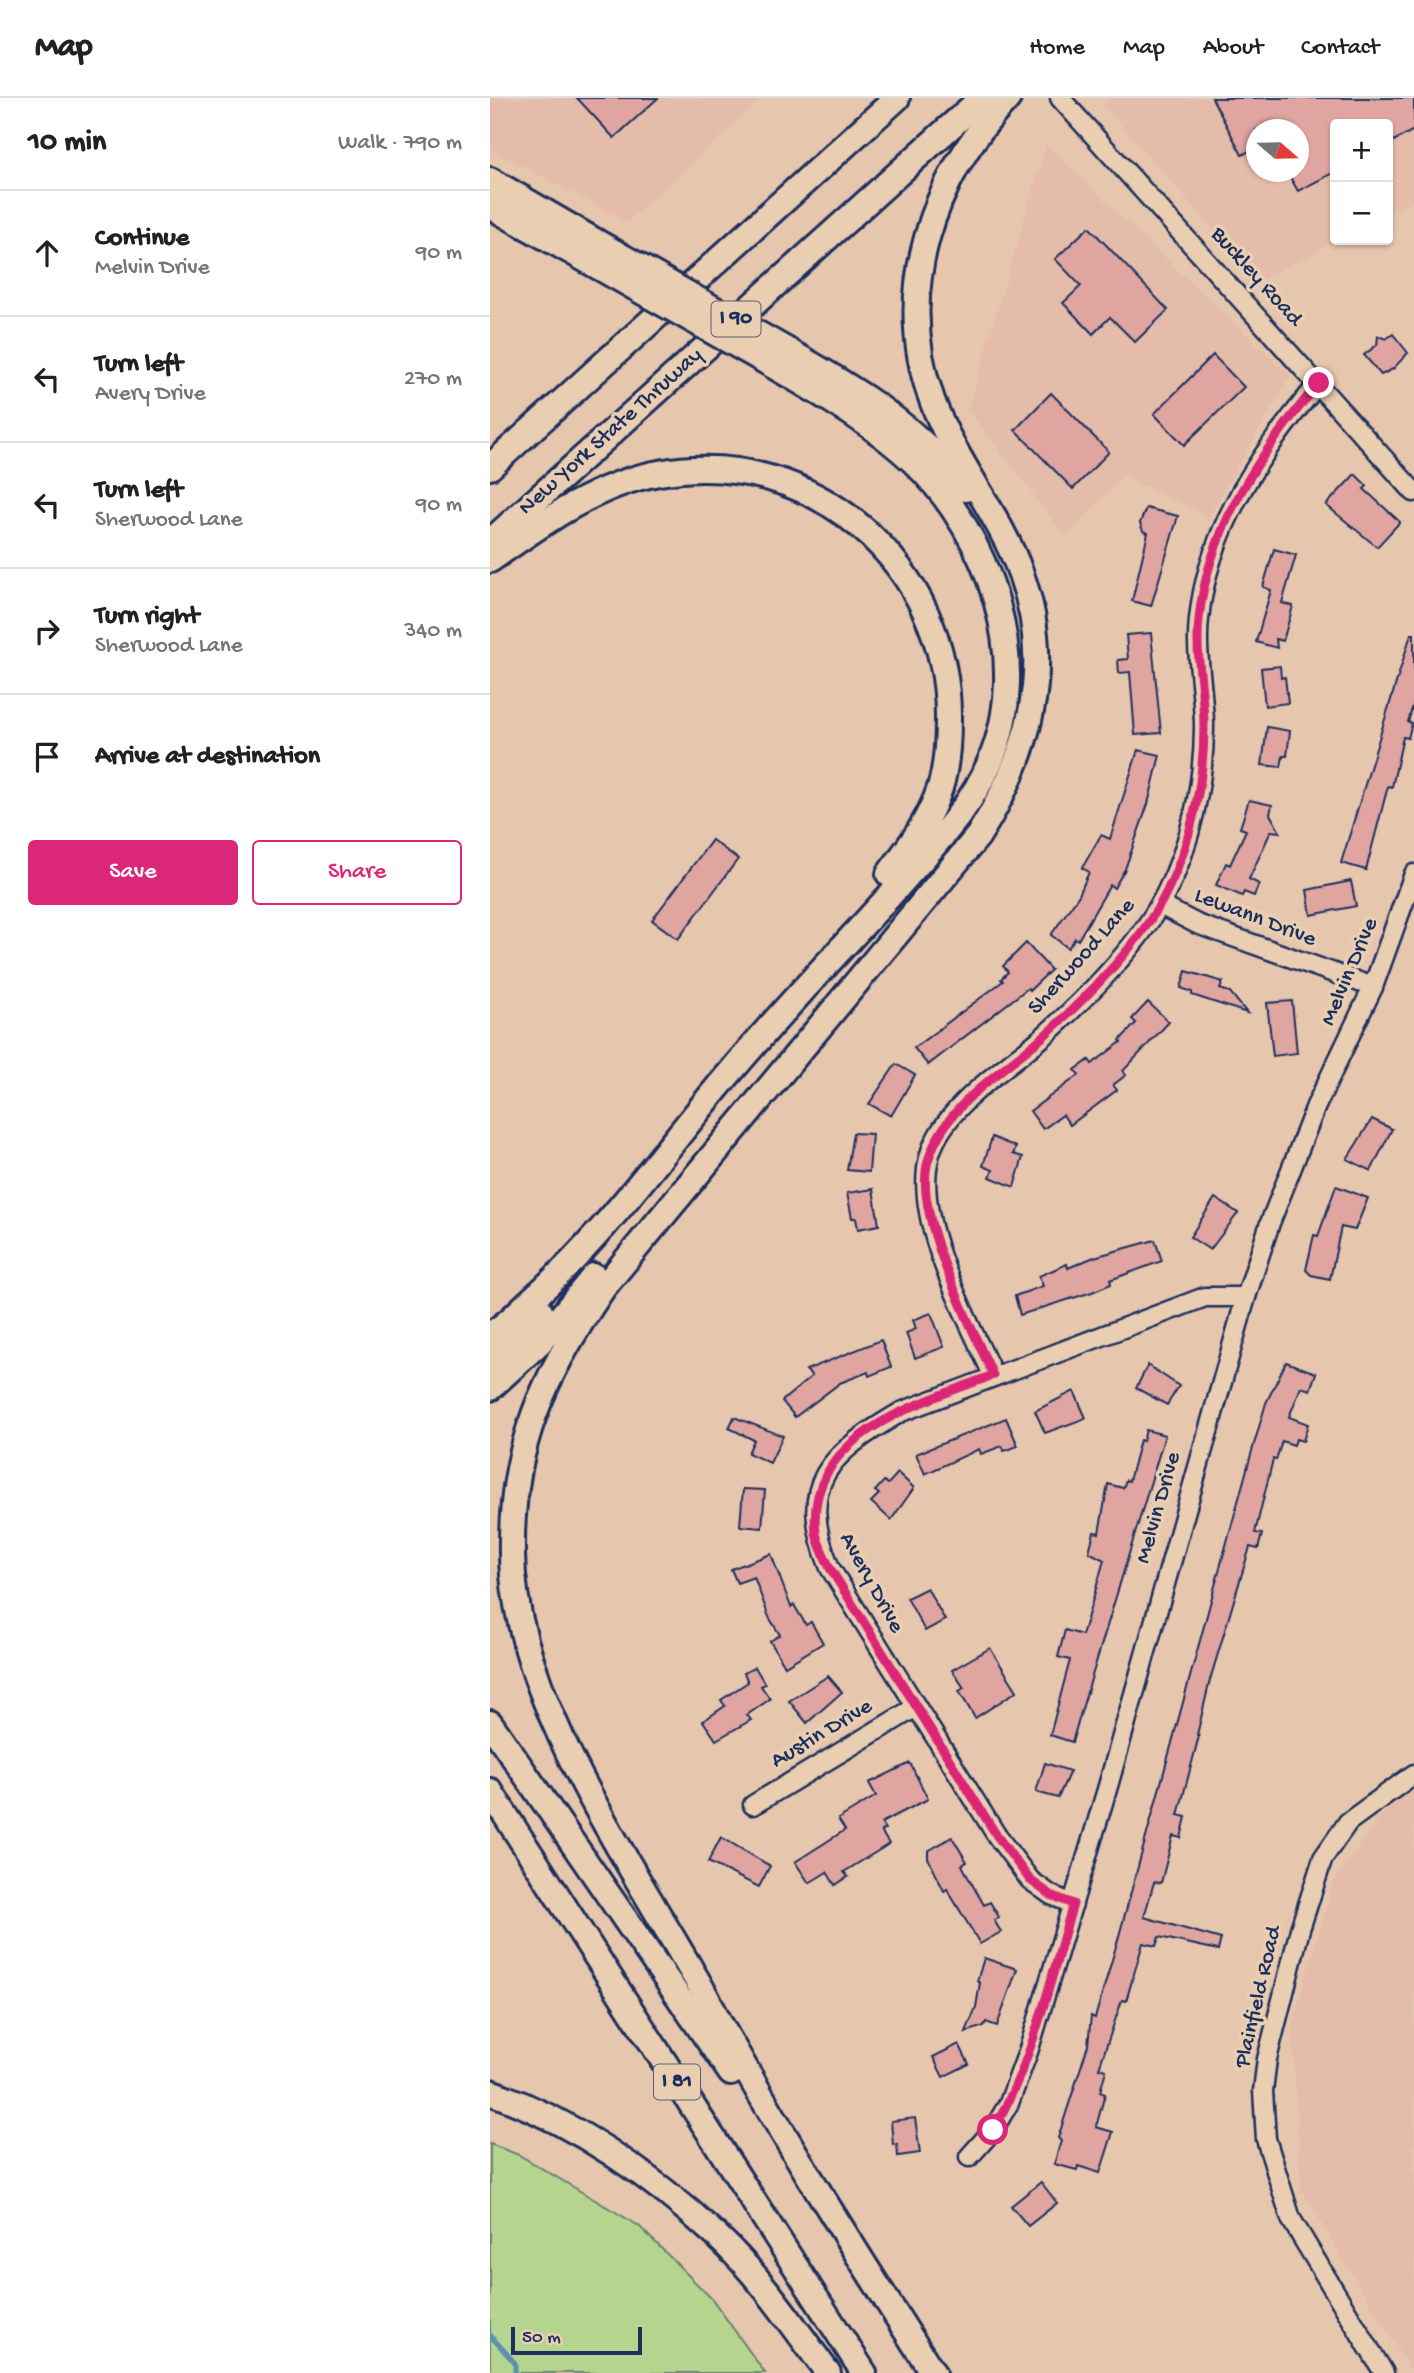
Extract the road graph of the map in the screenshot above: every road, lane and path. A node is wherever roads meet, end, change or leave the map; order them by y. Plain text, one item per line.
1 (897, 98) edge
2 (982, 98) edge
3 (1008, 98) edge
4 (1065, 103) edge
5 (490, 180) edge
6 (490, 206) edge
7 (602, 257) junction
8 (784, 360) junction
9 (1319, 383) junction
10 (490, 467) edge
11 (1414, 492) edge
12 (1004, 539) junction
13 (490, 542) edge
14 (490, 560) edge
15 (1414, 874) edge
16 (1160, 905) junction
17 (811, 984) junction
18 (1373, 988) junction
19 (637, 1186) junction
20 (668, 1212) junction
21 (1246, 1297) junction
22 (490, 1334) edge
23 (490, 1363) edge
24 (993, 1375) junction
25 (490, 1388) edge
26 (916, 1707) junction
27 (490, 1723) edge
28 (1414, 1774) edge
29 (490, 1791) edge
30 (753, 1805) dead end
31 (1073, 1904) junction
32 (490, 2092) edge
33 (969, 2157) dead end
34 (870, 2275) junction
35 (828, 2373) edge
36 (864, 2373) edge
37 (933, 2373) edge
38 (1384, 2373) edge

1 - 10 highway, I 90
2 - 13 highway, New York State Thruway / I 90
3 - 12 highway
4 - 9 street, Buckley Road
5 - 7 highway
6 - 7 highway
7 - 8 highway, bridge
8 - 12 highway
8 - 17 highway
9 - 11 street, Buckley Road
9 - 16 street, Sherwood Lane
12 - 20 highway
14 - 17 highway
15 - 18 street, Melvin Drive
16 - 18 street, Lewann Drive
16 - 24 street, Sherwood Lane
17 - 19 highway
18 - 21 street, Melvin Drive
19 - 22 highway
19 - 23 highway
20 - 25 highway
20 - 34 highway
21 - 24 street, Avery Drive
21 - 31 street, Melvin Drive
24 - 26 street, Avery Drive
26 - 30 street, Austin Drive
26 - 31 street, Avery Drive
27 - 34 highway, I 81
28 - 38 street, Plainfield Road
29 - 36 highway, I 81
31 - 33 street, Melvin Drive
32 - 35 highway
34 - 37 highway, I 81

